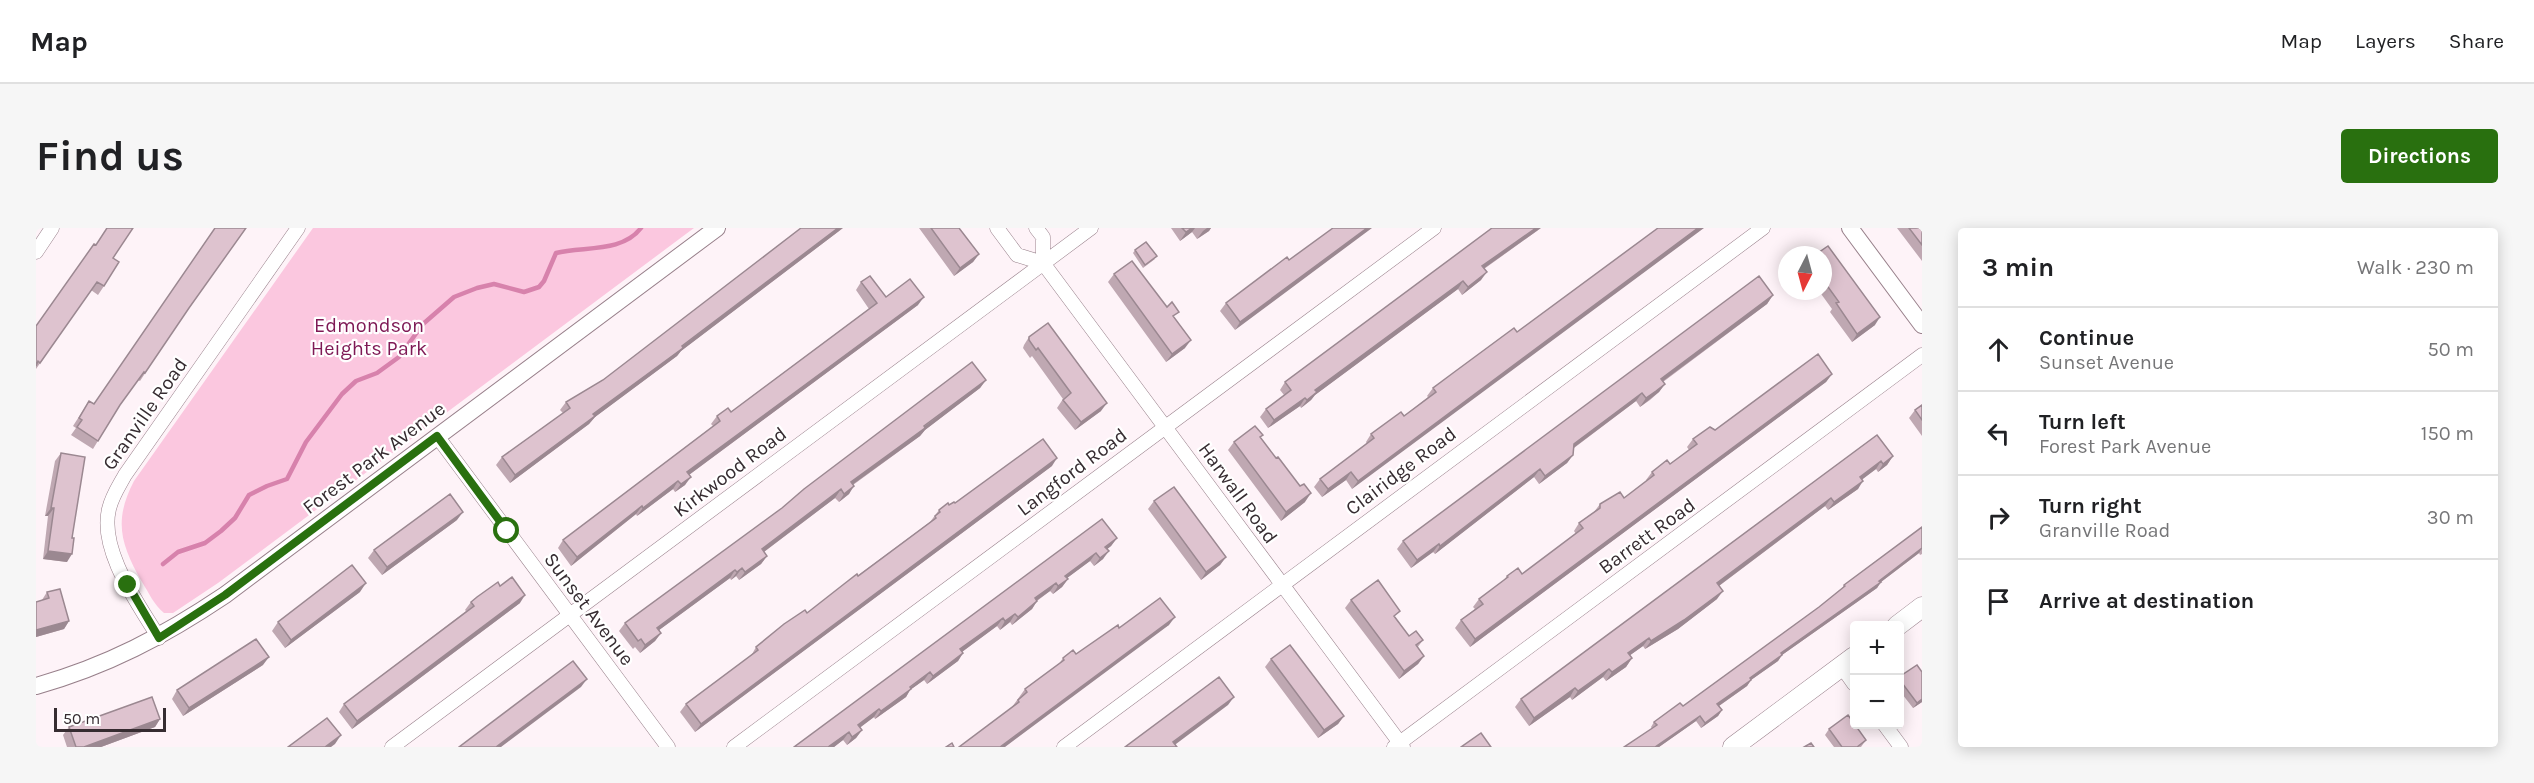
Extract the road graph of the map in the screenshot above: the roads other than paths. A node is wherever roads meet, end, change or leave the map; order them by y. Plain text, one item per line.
1 (52, 228) edge
2 (298, 228) edge
3 (717, 228) edge
4 (997, 228) edge
5 (1036, 228) edge
6 (1091, 228) edge
7 (1434, 228) edge
8 (1763, 228) edge
9 (1850, 228) edge
10 (36, 252) edge
11 (1043, 262) junction
12 (1922, 325) edge
13 (1922, 355) edge
14 (1165, 426) junction
15 (437, 436) junction
16 (1282, 585) junction
17 (1922, 607) edge
18 (570, 615) junction
19 (1904, 621) edge
20 (159, 638) junction
21 (1848, 662) edge
22 (36, 686) edge
23 (1888, 729) edge
24 (1399, 746) edge
25 (392, 747) edge
26 (668, 747) edge
27 (734, 747) edge
28 (1064, 747) edge
29 (1734, 747) edge
30 (1901, 747) edge

1 - 10 street
2 - 20 street, Granville Road
3 - 15 street, Forest Park Avenue
4 - 11 street
5 - 11 street
6 - 11 street, Kirkwood Road
7 - 14 street, Langford Road
8 - 16 street, Clairidge Road
9 - 12 street
11 - 14 street, Harwall Road
11 - 18 street, Kirkwood Road
13 - 24 street, Barrett Road
14 - 16 street, Harwall Road
14 - 27 street, Langford Road
15 - 18 street, Sunset Avenue
15 - 20 street, Forest Park Avenue
16 - 24 street, Harwall Road
16 - 28 street, Clairidge Road
17 - 19 main road
18 - 25 street, Kirkwood Road
18 - 26 street, Sunset Avenue
20 - 22 street, Forest Park Avenue
21 - 29 main road
23 - 30 street

